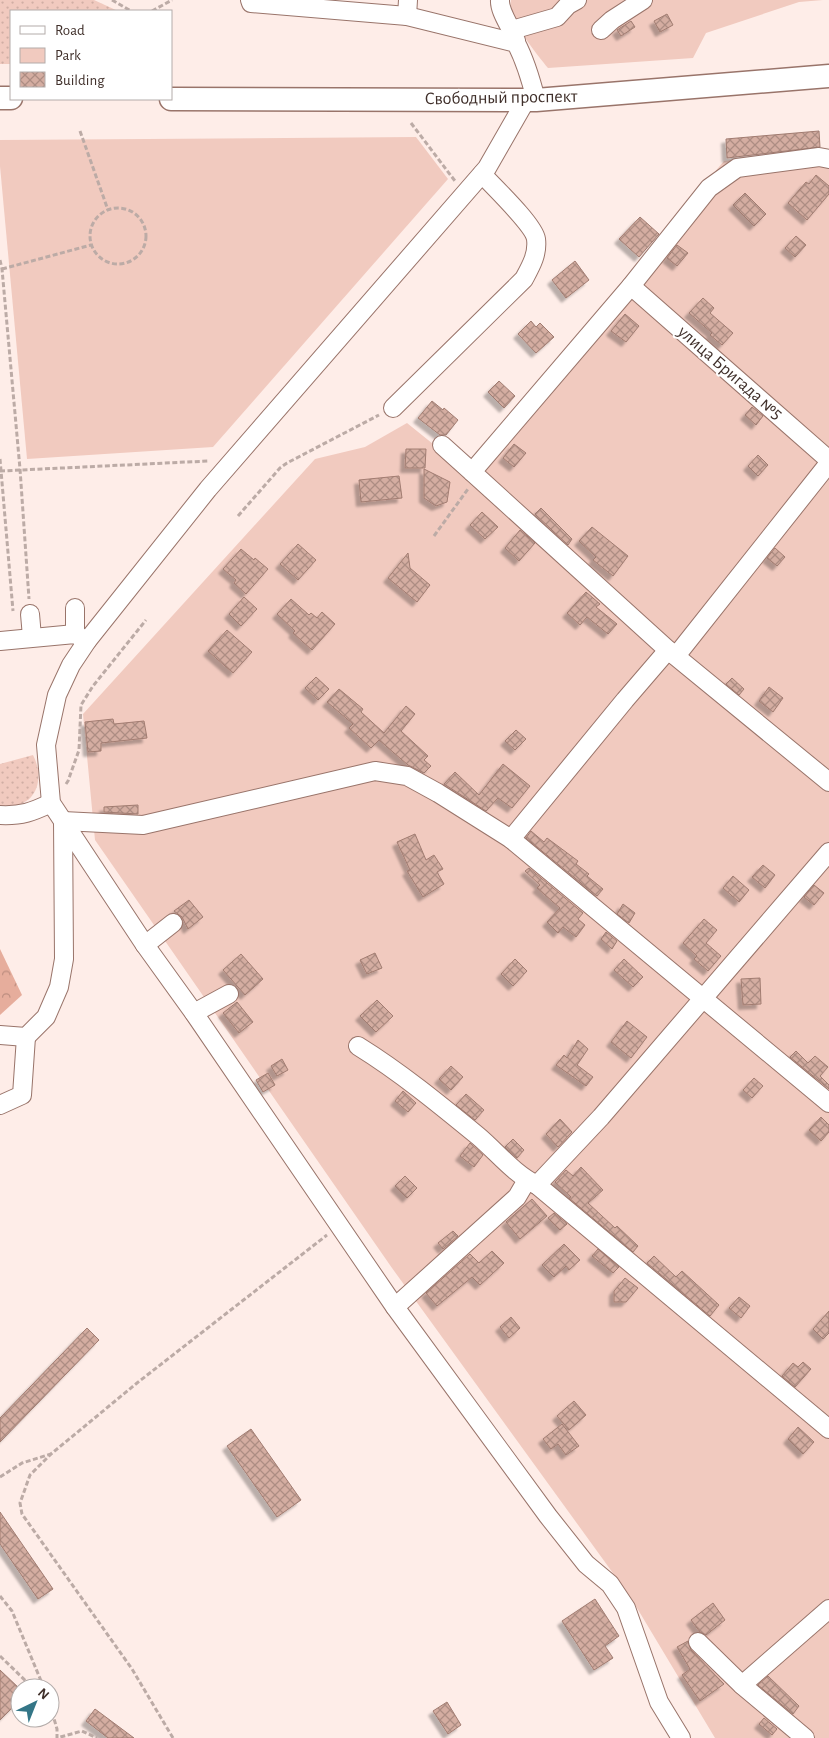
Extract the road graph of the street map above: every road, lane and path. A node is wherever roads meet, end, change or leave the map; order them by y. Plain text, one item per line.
1 (112, 0) edge
2 (172, 0) edge
3 (250, 0) edge
4 (500, 0) edge
5 (577, 0) edge
6 (642, 0) edge
7 (408, 8) edge
8 (129, 10) edge
9 (154, 10) edge
10 (601, 30) dead end
11 (514, 36) junction
12 (829, 76) edge
13 (172, 99) edge
14 (531, 100) junction
15 (411, 123) dead end
16 (80, 131) dead end
17 (829, 159) edge
18 (482, 174) junction
19 (456, 182) dead end
20 (108, 210) junction
21 (91, 245) junction
22 (0, 260) edge
23 (2, 269) junction
24 (631, 286) junction
25 (2, 295) edge
26 (393, 408) joint
27 (442, 445) dead end
28 (0, 460) edge
29 (208, 461) dead end
30 (829, 461) edge
31 (20, 469) junction
32 (0, 471) edge
33 (472, 472) junction
34 (208, 489) junction
35 (189, 491) dead end
36 (238, 516) dead end
37 (434, 536) dead end
38 (75, 608) dead end
39 (30, 614) joint
40 (146, 620) dead end
41 (81, 638) junction
42 (16, 642) edge
43 (672, 653) junction
44 (829, 782) edge
45 (51, 802) junction
46 (0, 815) edge
47 (63, 821) junction
48 (511, 839) junction
49 (829, 852) edge
50 (172, 923) dead end
51 (144, 945) junction
52 (229, 994) dead end
53 (704, 998) junction
54 (194, 1013) junction
55 (0, 1035) edge
56 (26, 1037) junction
57 (358, 1046) dead end
58 (829, 1103) edge
59 (0, 1105) edge
60 (532, 1183) junction
61 (339, 1226) junction
62 (395, 1306) junction
63 (829, 1429) edge
64 (51, 1454) junction
65 (0, 1477) edge
66 (0, 1596) edge
67 (829, 1609) edge
68 (698, 1642) dead end
69 (0, 1656) edge
70 (23, 1678) edge
71 (40, 1678) edge
72 (742, 1685) junction
73 (57, 1728) edge
74 (97, 1738) edge
75 (173, 1738) edge
76 (681, 1738) edge
77 (805, 1738) edge

1 - 8 path
2 - 9 path
3 - 7 street
4 - 11 street
5 - 11 street
6 - 10 street
7 - 11 street
11 - 14 street
12 - 14 main road, Свободный проспект
13 - 14 main road, Свободный проспект
14 - 18 street
15 - 19 path
16 - 20 path
17 - 24 street
18 - 26 street
18 - 34 street
20 - 21 path
20 - 21 path
21 - 23 path
22 - 23 path
23 - 25 path
24 - 30 street, улица Бригада №5
24 - 33 street
25 - 31 path
26 - 36 path
27 - 33 street
28 - 32 path
29 - 31 path
30 - 43 street
31 - 32 path
31 - 39 path
32 - 42 path
33 - 37 path
33 - 43 street
34 - 35 street
34 - 41 street
38 - 41 street
39 - 42 street
40 - 45 path
41 - 42 street
41 - 45 street
43 - 44 street
43 - 48 street
45 - 46 street
45 - 47 street
47 - 48 street
47 - 51 street
47 - 56 street
48 - 53 street
49 - 53 street
50 - 51 street
51 - 54 street
52 - 54 street
53 - 58 street
53 - 60 street
54 - 61 street
55 - 56 street
56 - 59 street
57 - 60 street
60 - 62 street
60 - 63 street
61 - 62 street
61 - 64 path
62 - 76 street
64 - 65 path
64 - 75 path
66 - 71 path
67 - 72 street
68 - 72 street
69 - 70 path
72 - 77 street
73 - 74 path

